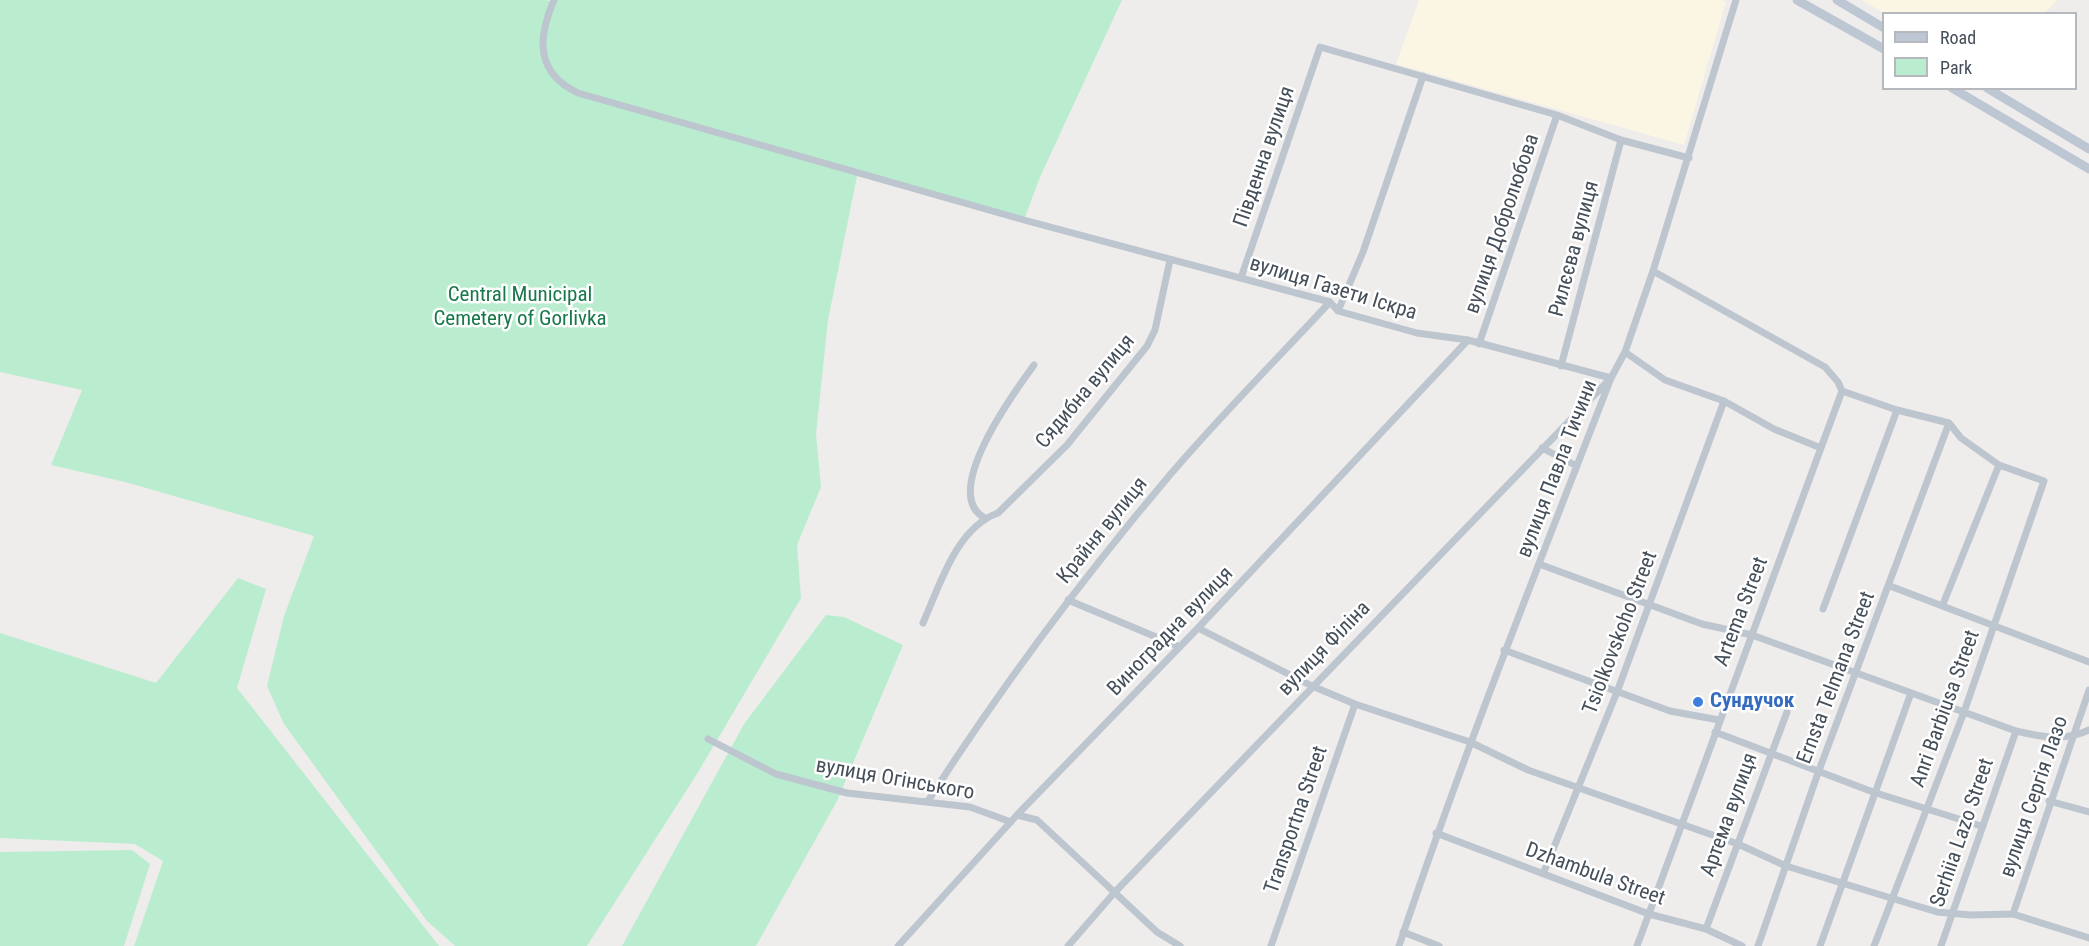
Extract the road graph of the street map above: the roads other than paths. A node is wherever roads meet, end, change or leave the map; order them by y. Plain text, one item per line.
1 (554, 0) edge
2 (1736, 0) edge
3 (1797, 0) edge
4 (1836, 0) edge
5 (1882, 27) edge
6 (1882, 48) edge
7 (1423, 76) junction
8 (1955, 90) edge
9 (1990, 90) edge
10 (1557, 115) junction
11 (1621, 140) junction
12 (2089, 149) edge
13 (1689, 158) junction
14 (2089, 169) edge
15 (1170, 260) junction
16 (1653, 271) junction
17 (1240, 278) junction
18 (1330, 302) junction
19 (1338, 311) junction
20 (1468, 340) junction
21 (1479, 344) junction
22 (1625, 352) junction
23 (1034, 364) dead end
24 (1562, 366) junction
25 (1611, 378) junction
26 (1842, 391) junction
27 (1724, 401) junction
28 (1897, 410) junction
29 (1949, 423) junction
30 (1542, 448) junction
31 (1821, 448) junction
32 (1999, 465) junction
33 (1576, 466) junction
34 (985, 518) junction
35 (1539, 564) junction
36 (1890, 586) junction
37 (1068, 600) junction
38 (1943, 604) junction
39 (1648, 605) junction
40 (1823, 609) dead end
41 (923, 623) dead end
42 (1994, 626) junction
43 (1198, 628) junction
44 (1752, 635) junction
45 (1180, 647) junction
46 (1504, 650) junction
47 (2089, 662) edge
48 (1858, 673) junction
49 (1312, 687) junction
50 (2089, 690) edge
51 (1617, 692) junction
52 (1911, 693) junction
53 (1355, 704) junction
54 (2087, 706) edge
55 (1787, 712) dead end
56 (1964, 712) junction
57 (1719, 720) junction
58 (2089, 730) edge
59 (2016, 731) junction
60 (1715, 732) junction
61 (2072, 738) junction
62 (708, 739) dead end
63 (1470, 742) junction
64 (1769, 754) junction
65 (1818, 773) junction
66 (1579, 788) junction
67 (1873, 792) junction
68 (928, 801) junction
69 (2049, 801) junction
70 (1926, 811) junction
71 (2089, 812) edge
72 (1017, 815) junction
73 (1011, 822) junction
74 (1684, 824) junction
75 (1981, 826) junction
76 (1436, 833) junction
77 (1738, 844) junction
78 (1786, 866) junction
79 (1543, 874) junction
80 (1840, 884) junction
81 (1114, 893) junction
82 (1892, 898) junction
83 (1649, 914) junction
84 (1952, 914) junction
85 (2013, 914) junction
86 (1706, 929) junction
87 (1403, 932) junction
88 (2089, 938) edge
89 (898, 946) edge
90 (1068, 946) edge
91 (1180, 946) edge
92 (1271, 946) edge
93 (1399, 946) edge
94 (1439, 946) edge
95 (1637, 946) edge
96 (1742, 946) edge
97 (1758, 946) edge
98 (1820, 946) edge
99 (1874, 946) edge
100 (1941, 946) edge

1 - 15 street, вулиця Газети Іскра
2 - 13 street, вулиця Павла Тичини
3 - 6 main road
4 - 5 main road
7 - 10 street
7 - 17 street, Південна вулиця
7 - 19 street
8 - 14 main road
9 - 12 main road
10 - 11 street
10 - 21 street, вулиця Добролюбова
11 - 13 street
11 - 24 street, Рилєєва вулиця
13 - 16 street, вулиця Павла Тичини
15 - 17 street, вулиця Газети Іскра
15 - 34 street, Сядибна вулиця
16 - 22 street, вулиця Павла Тичини
16 - 26 street
17 - 18 street, вулиця Газети Іскра
18 - 19 street, вулиця Газети Іскра
18 - 37 street, Крайня вулиця
19 - 20 street, вулиця Газети Іскра
20 - 21 street, вулиця Газети Іскра
20 - 43 street, Виноградна вулиця
21 - 24 street, вулиця Газети Іскра
22 - 25 street, вулиця Павла Тичини
22 - 27 street
23 - 34 street
24 - 25 street, вулиця Газети Іскра
25 - 30 street, вулиця Філіна
25 - 33 street, вулиця Павла Тичини
26 - 28 street
26 - 31 street, Artema Street
27 - 31 street
27 - 39 street, Tsiolkovskoho Street
28 - 29 street
28 - 40 street
29 - 32 street
29 - 36 street, Ernsta Telmana Street
30 - 33 street
30 - 49 street, вулиця Філіна
31 - 44 street, Artema Street
32 - 38 street
32 - 42 street, Anri Barbiusa Street
33 - 35 street, вулиця Павла Тичини
34 - 41 street, Сядибна вулиця
35 - 39 street
35 - 46 street, вулиця Павла Тичини
36 - 38 street
36 - 48 street, Ernsta Telmana Street
37 - 45 street
37 - 68 street, Крайня вулиця
38 - 42 street
39 - 44 street
39 - 51 street, Tsiolkovskoho Street
42 - 47 street
42 - 56 street, Anri Barbiusa Street
43 - 45 street, Виноградна вулиця
43 - 49 street
44 - 48 street
44 - 57 street, Artema Street
45 - 72 street, Виноградна вулиця
46 - 51 street
46 - 63 street, вулиця Павла Тичини
48 - 52 street
48 - 65 street, Ernsta Telmana Street
49 - 53 street
49 - 81 street, вулиця Філіна
50 - 54 street, вулиця Сергія Лазо
51 - 57 street
51 - 66 street, Tsiolkovskoho Street
52 - 56 street
52 - 67 street
53 - 63 street
53 - 92 street, Transportna Street
54 - 61 street, вулиця Сергія Лазо
55 - 64 street, Артема вулиця
56 - 59 street
56 - 70 street, Anri Barbiusa Street
57 - 60 street, Artema Street
58 - 61 street
59 - 61 street
59 - 75 street, Serhiia Lazo Street
60 - 64 street
60 - 74 street, Artema Street
61 - 69 street, вулиця Сергія Лазо
62 - 68 street, вулиця Огінського
63 - 66 street
63 - 76 street, вулиця Павла Тичини
64 - 65 street
64 - 77 street, Артема вулиця
65 - 67 street
65 - 78 street, Ernsta Telmana Street
66 - 74 street
66 - 79 street, Tsiolkovskoho Street
67 - 70 street
67 - 80 street
68 - 73 street, вулиця Огінського
69 - 71 street
69 - 85 street, вулиця Сергія Лазо
70 - 75 street
70 - 82 street, Anri Barbiusa Street
72 - 73 street, Виноградна вулиця
72 - 81 street
73 - 89 street, Виноградна вулиця
74 - 77 street
74 - 83 street, Artema Street
75 - 84 street, Serhiia Lazo Street
76 - 79 street, Dzhambula Street
76 - 87 street, вулиця Павла Тичини
77 - 78 street
77 - 86 street, Артема вулиця
78 - 80 street
78 - 97 street, Ernsta Telmana Street
79 - 83 street, Dzhambula Street
80 - 82 street
80 - 98 street
81 - 90 street, вулиця Філіна
81 - 91 street
82 - 84 street
82 - 99 street, Anri Barbiusa Street
83 - 86 street, Dzhambula Street
83 - 95 street, Artema Street
84 - 85 street
84 - 100 street, Serhiia Lazo Street
85 - 88 street
86 - 96 street, Dzhambula Street
87 - 93 street, вулиця Павла Тичини
87 - 94 street

